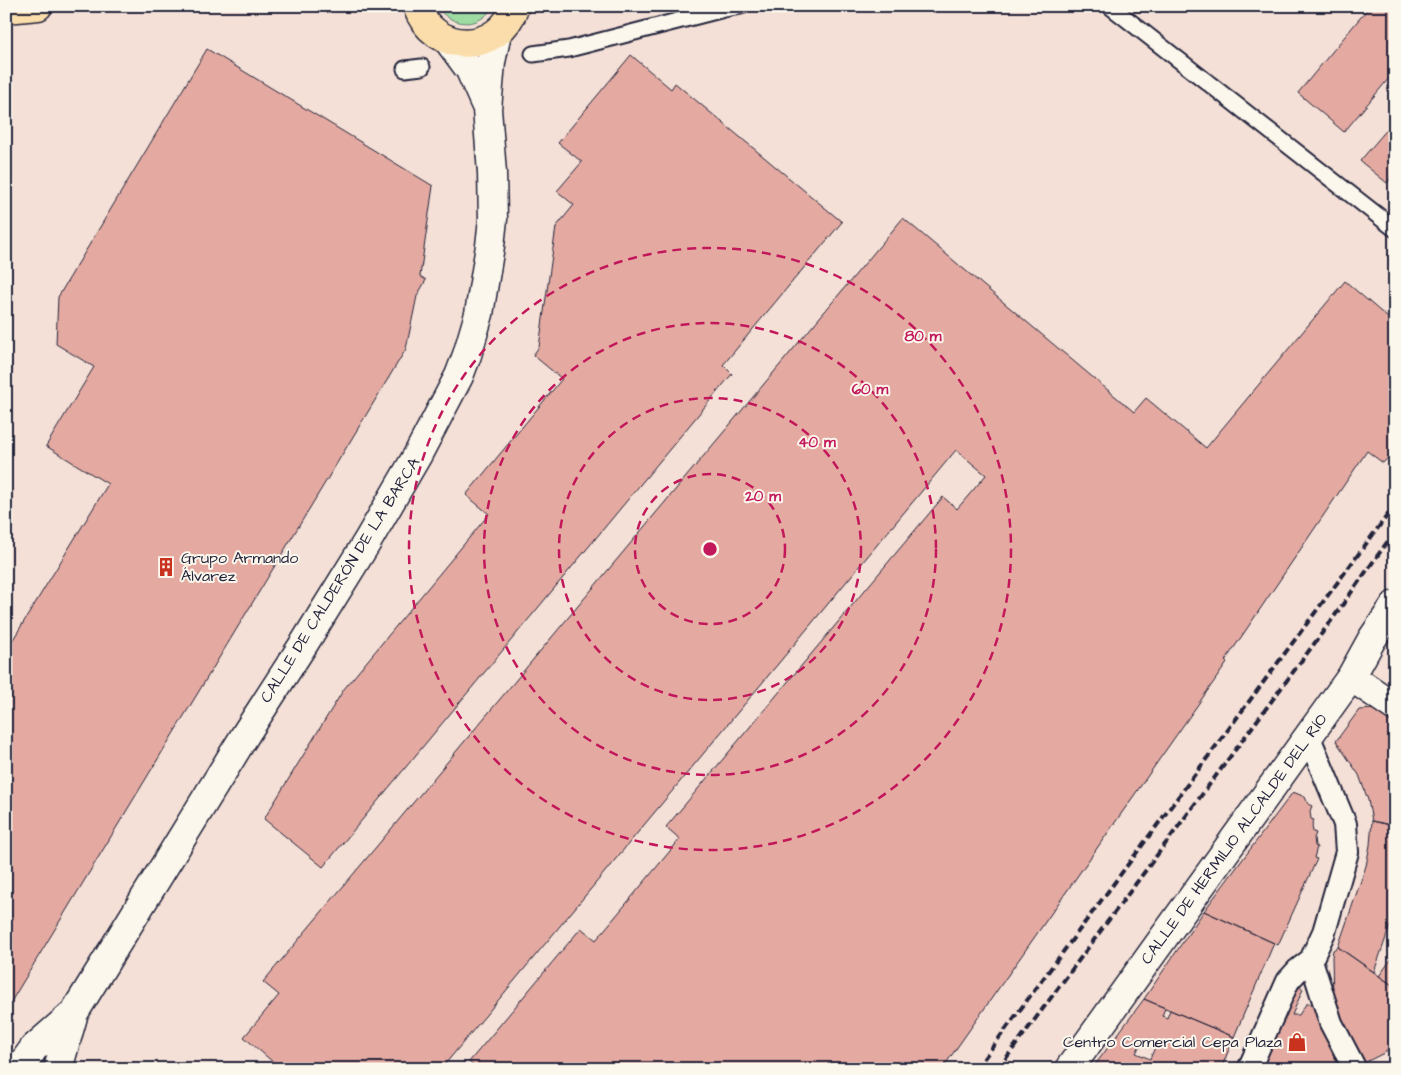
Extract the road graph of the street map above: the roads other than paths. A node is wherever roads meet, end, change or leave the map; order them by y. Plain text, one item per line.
1 (38, 6) edge
2 (515, 6) edge
3 (741, 6) edge
4 (1110, 6) edge
5 (6, 9) edge
6 (413, 9) edge
7 (497, 33) junction
8 (447, 39) junction
9 (532, 54) dead end
10 (422, 67) dead end
11 (405, 69) dead end
12 (487, 109) junction
13 (1395, 228) edge
14 (1395, 605) edge
15 (1351, 677) junction
16 (1395, 707) edge
17 (1308, 736) junction
18 (1311, 960) junction
19 (74, 1013) junction
20 (19, 1069) edge
21 (58, 1069) edge
22 (1069, 1069) edge
23 (1249, 1069) edge
24 (1355, 1069) edge

1 - 5 main road
2 - 7 main road
3 - 9 lane
4 - 13 lane
6 - 8 main road
7 - 8 main road
7 - 12 street, CALLE DE CALDERÓN DE LA BARCA
8 - 12 street, CALLE DE CALDERÓN DE LA BARCA
10 - 11 lane
12 - 19 street, CALLE DE CALDERÓN DE LA BARCA
14 - 15 street, CALLE DE HERMILIO ALCALDE DEL RÍO
15 - 16 street
15 - 17 street, CALLE DE HERMILIO ALCALDE DEL RÍO
17 - 18 street
17 - 22 street, CALLE DE HERMILIO ALCALDE DEL RÍO
18 - 23 street
18 - 24 street
19 - 20 street, CALLE DE CALDERÓN DE LA BARCA
19 - 21 street, CALLE DE CALDERÓN DE LA BARCA

